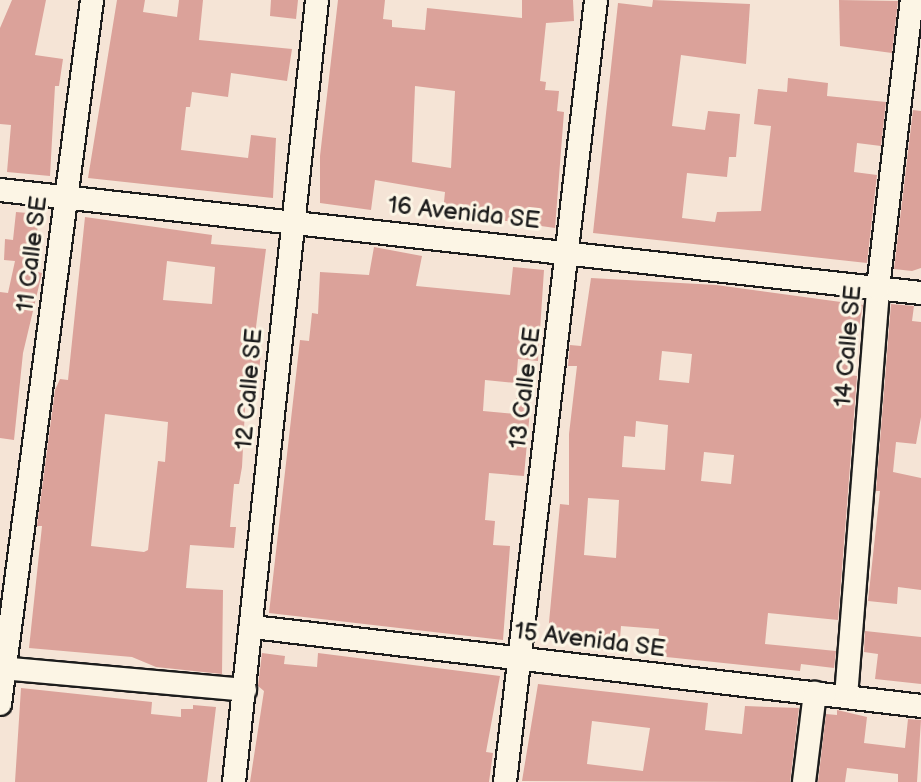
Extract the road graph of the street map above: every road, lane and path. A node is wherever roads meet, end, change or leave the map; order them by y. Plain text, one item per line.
1 (92, 0) edge
2 (317, 0) edge
3 (596, 0) edge
4 (912, 0) edge
5 (0, 190) edge
6 (66, 195) junction
7 (291, 220) junction
8 (568, 251) junction
9 (878, 288) junction
10 (921, 293) edge
11 (253, 627) junction
12 (519, 658) junction
13 (2, 668) edge
14 (245, 690) junction
15 (815, 693) junction
16 (846, 697) junction
17 (0, 704) edge
18 (921, 706) edge
19 (234, 782) edge
20 (505, 782) edge
21 (804, 782) edge

1 - 6 street, 11 Calle SE
2 - 7 street, 12 Calle SE
3 - 8 street, 13 Calle SE
4 - 9 street, 14 Calle SE
5 - 6 street, 16 Avenida SE
6 - 7 street, 16 Avenida SE
6 - 13 street, 11 Calle SE
7 - 8 street, 16 Avenida SE
7 - 11 street, 12 Calle SE
8 - 9 street, 16 Avenida SE
8 - 12 street, 13 Calle SE
9 - 10 street, 16 Avenida SE
9 - 16 street, 14 Calle SE
11 - 12 street, 15 Avenida SE
11 - 14 street, 12 Calle SE
12 - 15 street, 15 Avenida SE
12 - 20 street, 13 Calle SE
13 - 14 street
13 - 17 street, 11 Calle SE
14 - 19 street, 12 Calle SE
15 - 16 street, 15 Avenida SE
15 - 21 street
16 - 18 street, 15 Avenida SE

